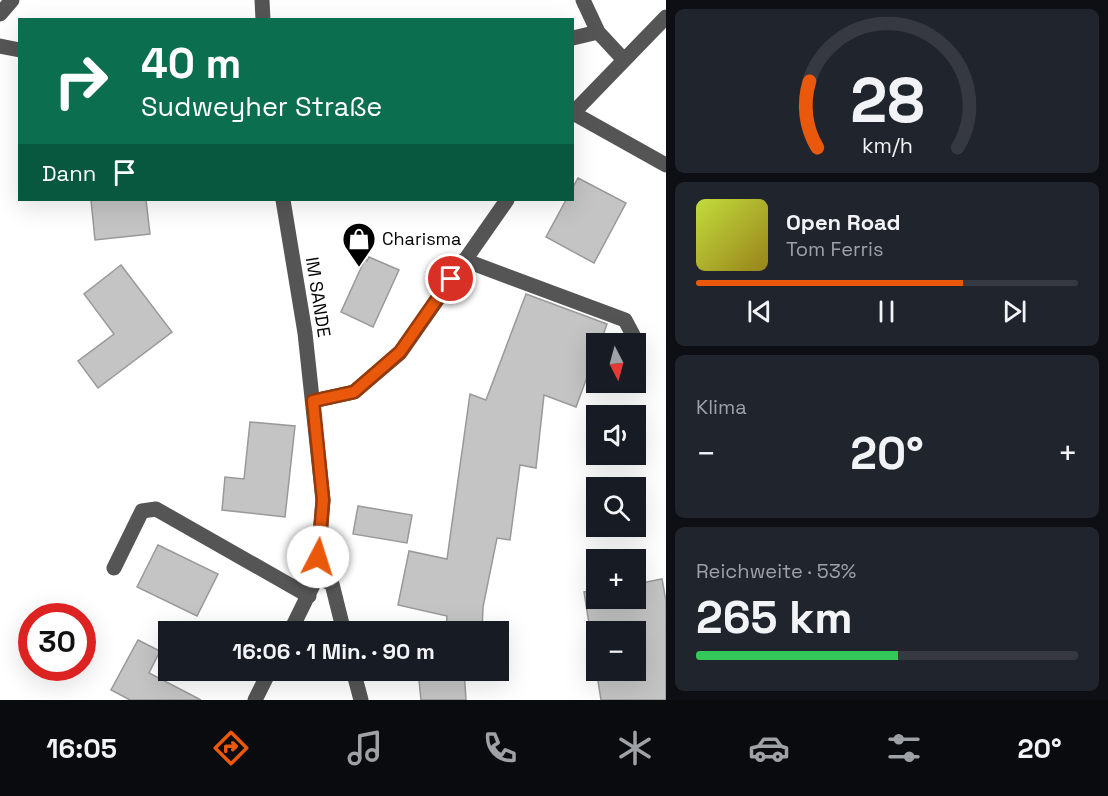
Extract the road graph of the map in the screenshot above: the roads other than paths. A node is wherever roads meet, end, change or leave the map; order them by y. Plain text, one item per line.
1 (12, 0) edge
2 (262, 0) edge
3 (583, 0) edge
4 (0, 14) edge
5 (666, 17) edge
6 (263, 18) edge
7 (598, 32) junction
8 (574, 38) edge
9 (0, 46) edge
10 (18, 50) edge
11 (624, 60) junction
12 (574, 112) edge
13 (574, 114) edge
14 (666, 165) edge
15 (283, 201) edge
16 (506, 201) edge
17 (464, 260) junction
18 (632, 333) edge
19 (313, 401) junction
20 (114, 568) dead end
21 (317, 576) junction
22 (309, 596) junction
23 (296, 621) edge
24 (341, 621) edge
25 (264, 681) edge
26 (356, 681) edge
27 (255, 700) edge
28 (361, 700) edge

1 - 4 street
2 - 6 street
3 - 7 street
5 - 11 street
7 - 8 street
7 - 11 street
9 - 10 street
11 - 12 street
13 - 14 street
15 - 19 street, IM SANDE
16 - 17 street
17 - 18 street
17 - 19 street
19 - 21 street, IM SANDE
20 - 22 street
21 - 22 street, IM SANDE
21 - 24 street
22 - 23 street, IM SANDE
25 - 27 street
26 - 28 street

